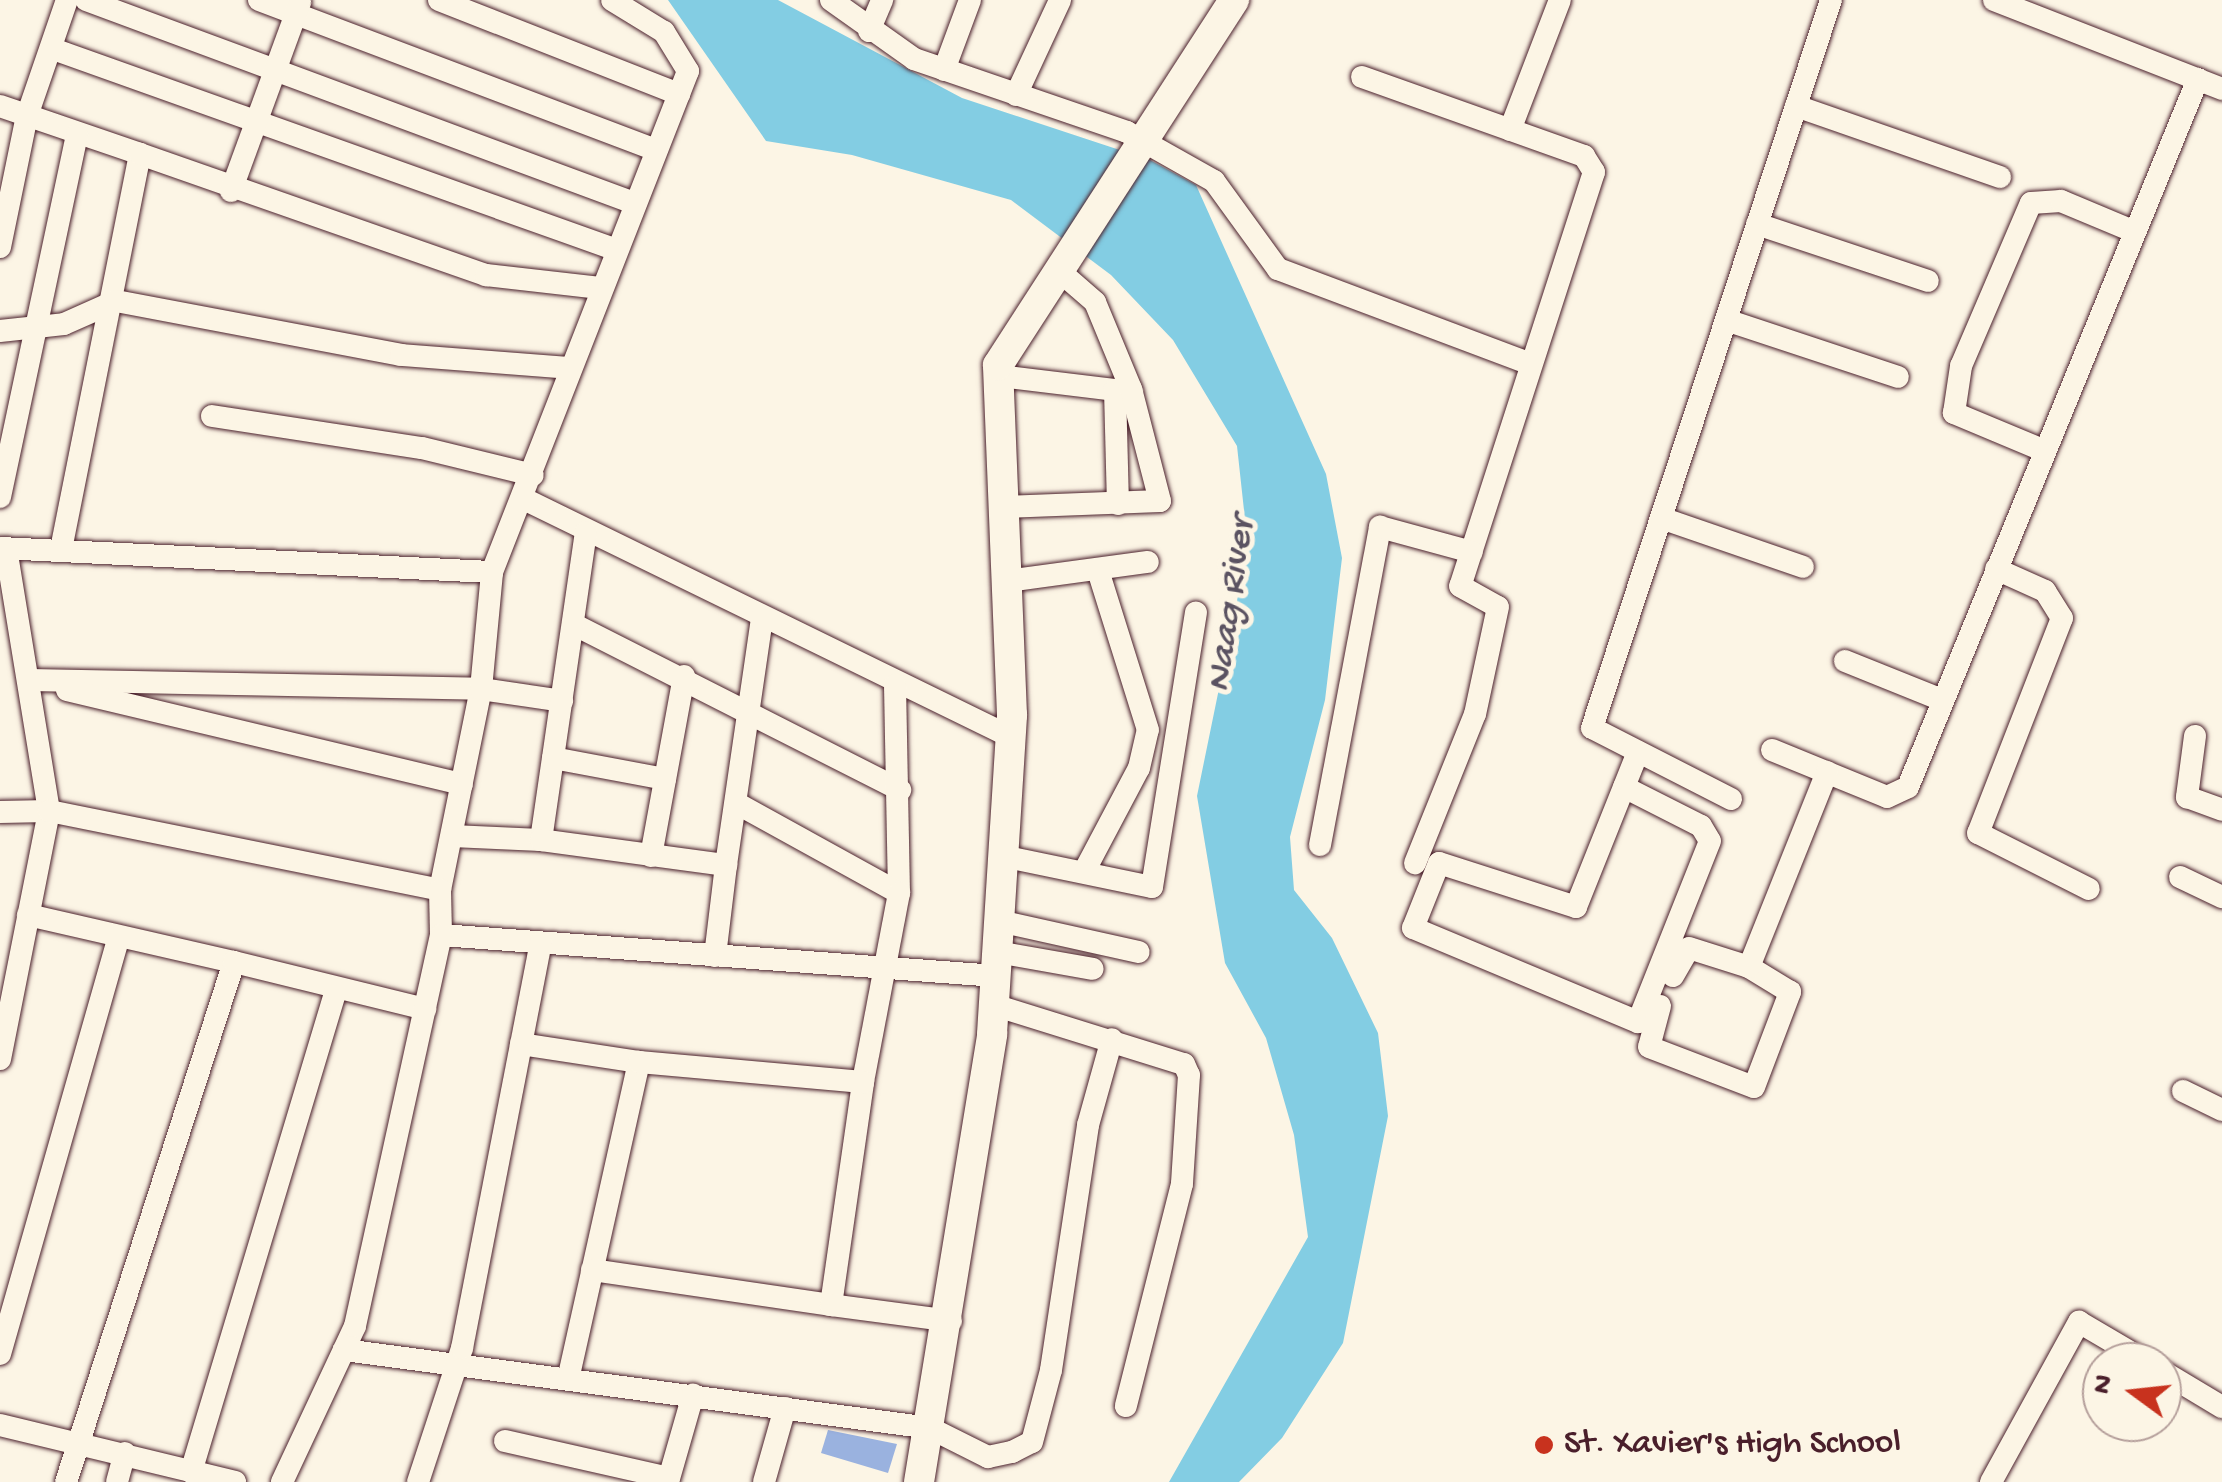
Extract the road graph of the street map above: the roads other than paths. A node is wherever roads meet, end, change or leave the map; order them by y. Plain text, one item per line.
1 (67, 0) edge
2 (86, 0) edge
3 (260, 0) edge
4 (439, 0) edge
5 (612, 0) edge
6 (831, 0) edge
7 (882, 0) edge
8 (970, 0) edge
9 (1060, 0) edge
10 (1234, 0) edge
11 (1560, 0) edge
12 (1831, 0) edge
13 (1994, 0) edge
14 (299, 7) edge
15 (869, 31) junction
16 (53, 49) junction
17 (276, 64) junction
18 (944, 70) junction
19 (1362, 77) dead end
20 (2198, 79) junction
21 (2222, 88) edge
22 (679, 94) junction
23 (1016, 95) junction
24 (0, 106) edge
25 (1796, 106) junction
26 (26, 116) junction
27 (254, 124) junction
28 (1510, 130) junction
29 (76, 135) junction
30 (1141, 138) junction
31 (657, 150) junction
32 (140, 154) junction
33 (2000, 177) dead end
34 (231, 191) junction
35 (634, 204) junction
36 (1757, 224) junction
37 (2135, 232) junction
38 (0, 247) edge
39 (614, 249) junction
40 (1061, 266) junction
41 (1928, 281) dead end
42 (600, 288) junction
43 (116, 302) junction
44 (1726, 320) junction
45 (41, 326) junction
46 (0, 331) edge
47 (1531, 364) junction
48 (571, 368) junction
49 (999, 376) junction
50 (1898, 377) dead end
51 (1123, 391) junction
52 (212, 416) dead end
53 (2044, 451) junction
54 (533, 475) junction
55 (0, 497) edge
56 (524, 499) junction
57 (1118, 504) junction
58 (1004, 506) junction
59 (1661, 518) junction
60 (586, 532) junction
61 (3, 548) edge
62 (61, 548) junction
63 (1472, 552) junction
64 (1148, 562) dead end
65 (1802, 567) dead end
66 (1996, 569) junction
67 (492, 572) junction
68 (1099, 574) junction
69 (1007, 580) junction
70 (1196, 613) dead end
71 (762, 618) junction
72 (573, 624) junction
73 (1845, 661) dead end
74 (684, 676) junction
75 (30, 680) junction
76 (895, 686) junction
77 (482, 689) junction
78 (1942, 700) junction
79 (562, 701) junction
80 (747, 713) junction
81 (1009, 736) junction
82 (2195, 736) dead end
83 (1772, 750) dead end
84 (1638, 752) junction
85 (553, 758) junction
86 (1826, 772) junction
87 (665, 780) junction
88 (462, 784) junction
89 (1624, 787) junction
90 (900, 790) junction
91 (1731, 799) dead end
92 (736, 802) junction
93 (2222, 810) edge
94 (0, 812) edge
95 (49, 812) junction
96 (452, 836) junction
97 (541, 840) junction
98 (1320, 845) dead end
99 (650, 856) junction
100 (1002, 856) junction
101 (1415, 863) dead end
102 (726, 866) junction
103 (1086, 868) junction
104 (2180, 877) dead end
105 (2089, 888) dead end
106 (440, 890) junction
107 (900, 893) junction
108 (2222, 897) edge
109 (28, 915) junction
110 (999, 920) junction
111 (441, 935) junction
112 (119, 937) junction
113 (541, 943) junction
114 (1138, 952) dead end
115 (716, 956) junction
116 (234, 962) junction
117 (1749, 967) junction
118 (880, 968) junction
119 (1093, 969) dead end
120 (996, 978) junction
121 (336, 990) junction
122 (426, 1009) junction
123 (1112, 1039) junction
124 (521, 1044) junction
125 (0, 1059) edge
126 (639, 1062) junction
127 (863, 1082) junction
128 (2183, 1091) dead end
129 (2222, 1110) edge
130 (592, 1270) junction
131 (831, 1305) junction
132 (951, 1321) junction
133 (2113, 1342) edge
134 (344, 1350) junction
135 (0, 1354) edge
136 (456, 1364) junction
137 (568, 1379) junction
138 (2182, 1383) edge
139 (693, 1395) junction
140 (1126, 1406) dead end
141 (2222, 1407) edge
142 (785, 1408) junction
143 (0, 1426) edge
144 (930, 1428) junction
145 (79, 1440) junction
146 (505, 1441) dead end
147 (125, 1453) junction
148 (191, 1472) junction
149 (668, 1480) edge
150 (66, 1482) edge
151 (116, 1482) edge
152 (235, 1482) edge
153 (282, 1482) edge
154 (418, 1482) edge
155 (764, 1482) edge
156 (919, 1482) edge
157 (1991, 1482) edge

1 - 16 street
2 - 17 street
3 - 14 street
4 - 22 street
5 - 22 street
6 - 15 street
7 - 15 street
8 - 18 street
9 - 23 street
10 - 30 street
11 - 28 street
12 - 25 street
13 - 20 street
14 - 17 street
14 - 31 street
15 - 18 street
16 - 26 street
16 - 27 street
17 - 27 street
17 - 35 street
18 - 23 street
19 - 28 street
20 - 21 street
20 - 37 street
22 - 31 street
23 - 30 street
24 - 26 street
25 - 33 street
25 - 36 street
26 - 29 street
26 - 38 street
27 - 34 street
27 - 39 street
28 - 47 street
29 - 32 street
29 - 45 street
30 - 40 street
30 - 47 street
31 - 35 street
32 - 34 street
32 - 43 street
34 - 42 street
35 - 39 street
36 - 41 street
36 - 44 street
37 - 53 street
37 - 53 street
39 - 42 street
40 - 49 street
40 - 51 street
42 - 48 street
43 - 45 street
43 - 48 street
43 - 62 street
44 - 50 street
44 - 59 street
45 - 46 street
45 - 55 street
47 - 63 street
48 - 54 street
49 - 51 street
49 - 58 street
51 - 57 street
51 - 57 street
52 - 54 street
53 - 66 street
54 - 56 street
56 - 60 street
56 - 67 street
57 - 58 street
58 - 69 street
59 - 65 street
59 - 84 street
60 - 71 street
60 - 72 street
61 - 62 street
61 - 75 street
62 - 67 street
63 - 98 street
63 - 101 street
64 - 68 street
66 - 78 street
66 - 105 street
67 - 77 street
68 - 69 street
68 - 103 street
69 - 81 street
70 - 103 street
71 - 76 street
71 - 80 street
72 - 74 street
72 - 79 street
73 - 78 street
74 - 80 street
74 - 87 street
75 - 77 street
75 - 88 street
75 - 95 street
76 - 81 street
76 - 90 street
77 - 79 street
77 - 88 street
78 - 86 street
79 - 85 street
80 - 90 street
80 - 92 street
81 - 100 street
82 - 93 street
83 - 86 street
84 - 89 street
84 - 91 street
85 - 87 street
85 - 97 street
86 - 117 street
87 - 99 street
88 - 96 street
89 - 89 street
90 - 107 street
92 - 102 street
92 - 107 street
94 - 95 street
95 - 106 street
95 - 109 street
96 - 97 street
96 - 106 street
97 - 99 street
99 - 102 street
100 - 103 street
100 - 110 street
102 - 115 street
104 - 108 street
106 - 111 street
107 - 118 street
109 - 112 street
109 - 125 street
110 - 114 street
110 - 120 street
111 - 113 street
111 - 122 street
112 - 116 street
112 - 135 street
113 - 115 street
113 - 124 street
115 - 118 street
116 - 121 street
116 - 145 street
117 - 117 street
118 - 120 street
118 - 127 street
119 - 120 street
120 - 123 street
120 - 132 street
121 - 122 street
121 - 148 street
122 - 134 street
123 - 140 street
123 - 144 street
124 - 126 street
124 - 136 street
126 - 127 street
126 - 130 street
127 - 131 street
128 - 129 street
130 - 131 street
130 - 137 street
131 - 132 street
132 - 144 street
133 - 157 street
134 - 136 street
134 - 153 street
136 - 137 street
136 - 154 street
137 - 139 street
138 - 141 street
139 - 142 street
139 - 149 street
142 - 144 street
142 - 155 street
143 - 145 street
144 - 156 street
145 - 147 street
145 - 150 street
146 - 149 street
147 - 148 street
147 - 151 street
148 - 152 street

